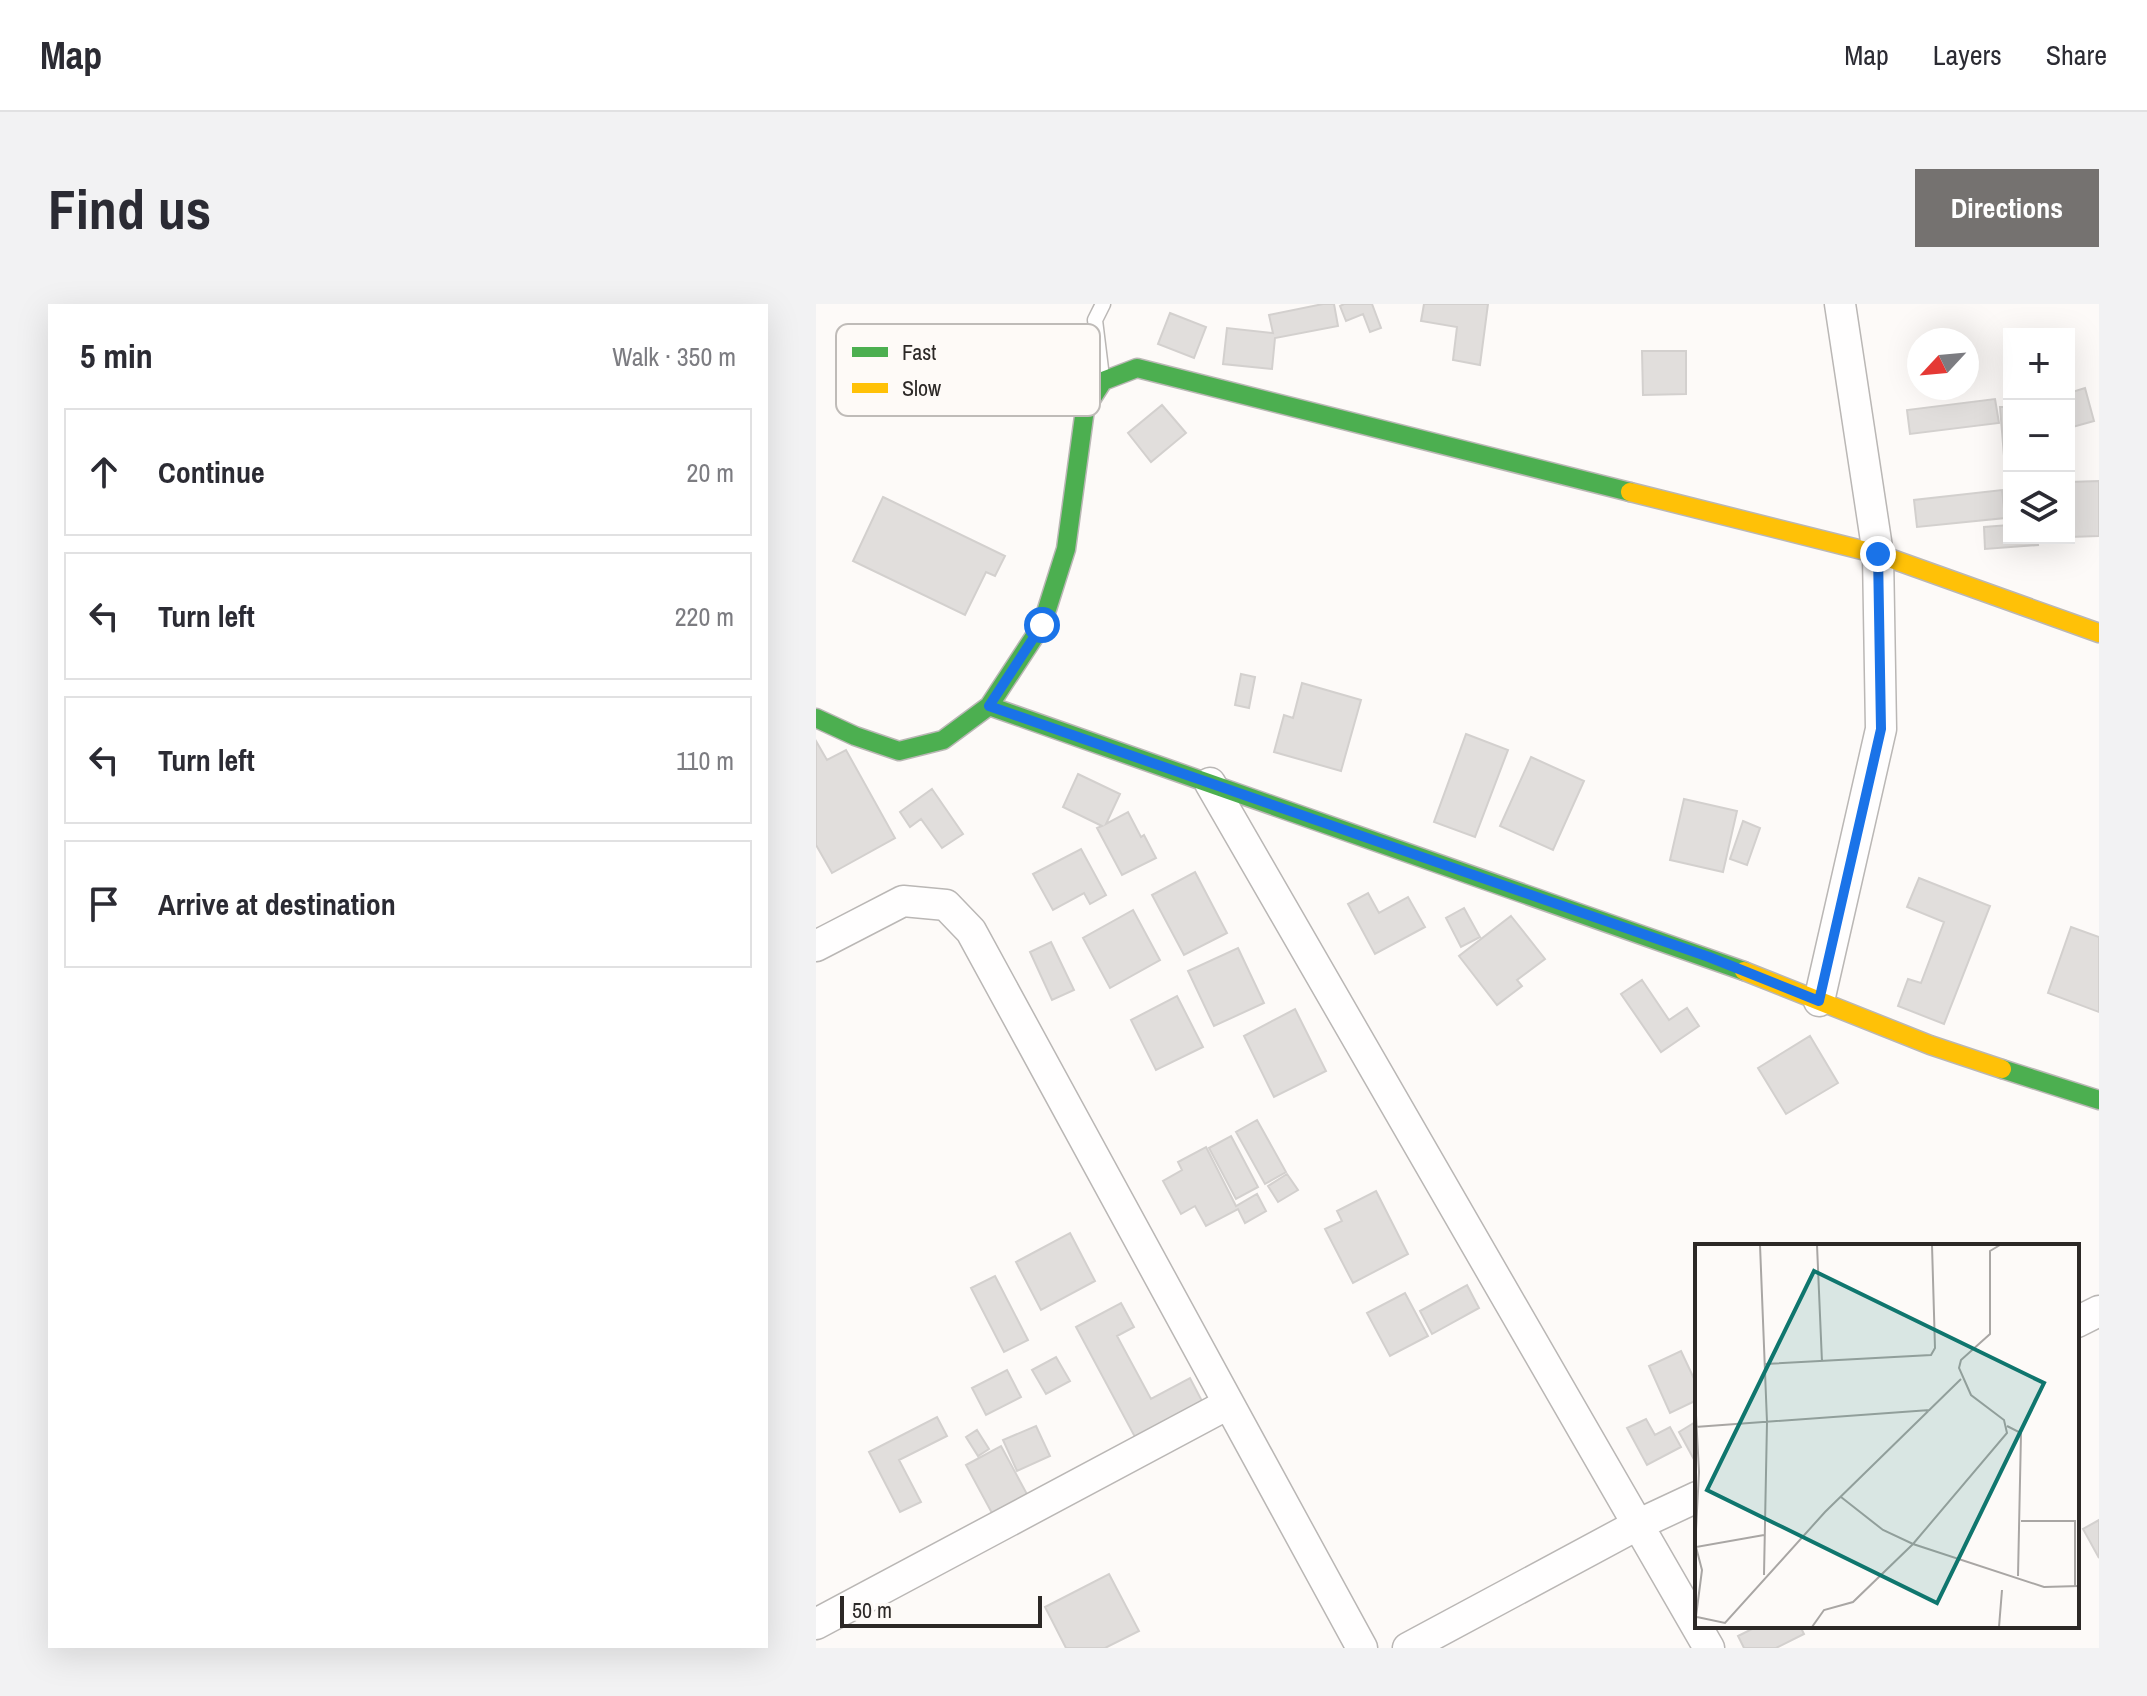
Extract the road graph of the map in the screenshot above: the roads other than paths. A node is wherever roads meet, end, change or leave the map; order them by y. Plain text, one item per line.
1 (1103, 304) edge
2 (1840, 304) edge
3 (1096, 324) edge
4 (1100, 358) edge
5 (1103, 381) junction
6 (1100, 386) edge
7 (1084, 416) edge
8 (1878, 554) junction
9 (2099, 633) edge
10 (989, 706) junction
11 (816, 718) edge
12 (1210, 783) junction
13 (816, 946) edge
14 (1819, 1001) junction
15 (2099, 1100) edge
16 (2099, 1311) edge
17 (2079, 1321) edge
18 (1228, 1404) junction
19 (1695, 1498) edge
20 (1637, 1525) junction
21 (816, 1624) edge
22 (1695, 1624) edge
23 (1697, 1628) edge
24 (1362, 1648) edge
25 (1408, 1648) edge
26 (1709, 1648) edge

1 - 3 lane
2 - 8 street
4 - 5 lane
5 - 6 street
5 - 8 street
7 - 10 street
8 - 9 street
8 - 14 street
10 - 11 street
10 - 12 street
12 - 14 street
12 - 20 street
13 - 18 street
14 - 15 street
16 - 17 street
18 - 21 street
18 - 24 street
19 - 20 street
20 - 22 street
20 - 25 street
23 - 26 street

